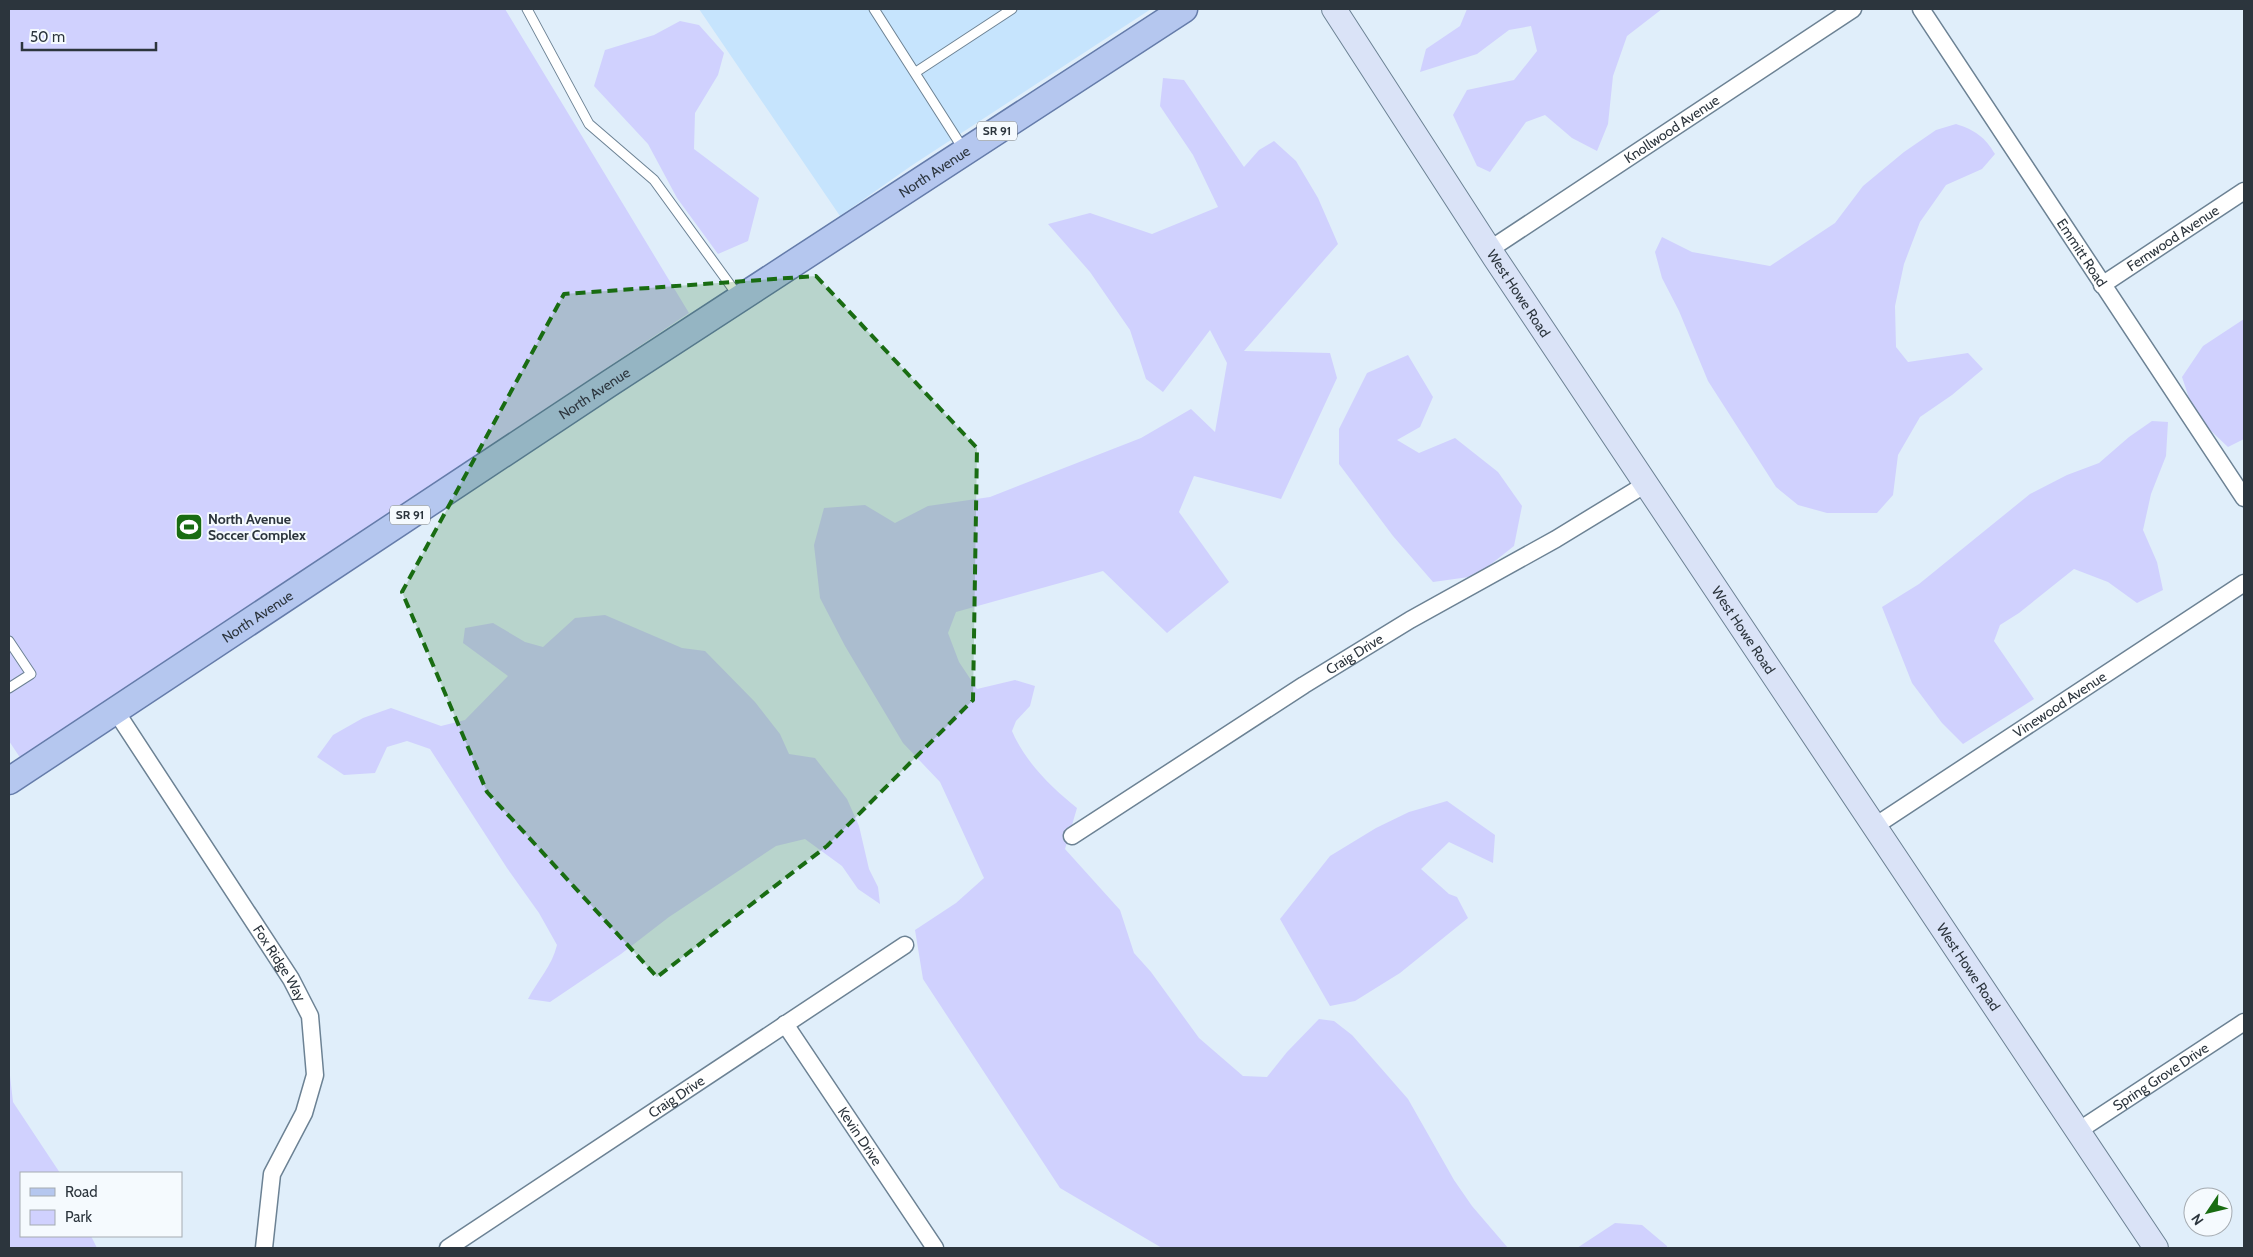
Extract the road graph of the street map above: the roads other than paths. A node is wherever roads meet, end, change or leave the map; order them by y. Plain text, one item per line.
1 (527, 9) edge
2 (874, 9) edge
3 (1012, 9) edge
4 (1184, 9) edge
5 (1334, 9) edge
6 (1853, 9) edge
7 (1921, 9) edge
8 (916, 72) junction
9 (965, 152) junction
10 (2244, 191) edge
11 (1489, 250) junction
12 (2102, 285) junction
13 (740, 299) junction
14 (1646, 484) junction
15 (2244, 498) edge
16 (2244, 583) edge
17 (9, 641) edge
18 (9, 688) edge
19 (115, 710) junction
20 (13, 775) edge
21 (1875, 826) junction
22 (1072, 836) dead end
23 (905, 945) dead end
24 (2244, 1022) edge
25 (784, 1024) junction
26 (2078, 1131) junction
27 (264, 1248) edge
28 (448, 1248) edge
29 (935, 1248) edge
30 (2156, 1248) edge

1 - 13 lane
2 - 8 lane
3 - 8 lane
4 - 9 main road, North Avenue / SR 91
5 - 11 main road, West Howe Road
6 - 11 street, Knollwood Avenue
7 - 12 street, Emmitt Road
8 - 9 lane
9 - 13 main road, North Avenue / SR 91
10 - 12 street, Fernwood Avenue
11 - 14 main road, West Howe Road
12 - 15 street, Emmitt Road
13 - 19 main road, North Avenue / SR 91
14 - 21 main road, West Howe Road
14 - 22 street, Craig Drive
16 - 21 street, Vinewood Avenue
17 - 18 lane
19 - 20 main road, North Avenue / SR 91
19 - 27 street, Fox Ridge Way
21 - 26 main road, West Howe Road
23 - 25 street, Craig Drive
24 - 26 street, Spring Grove Drive
25 - 28 street, Craig Drive
25 - 29 street, Kevin Drive
26 - 30 main road, West Howe Road

